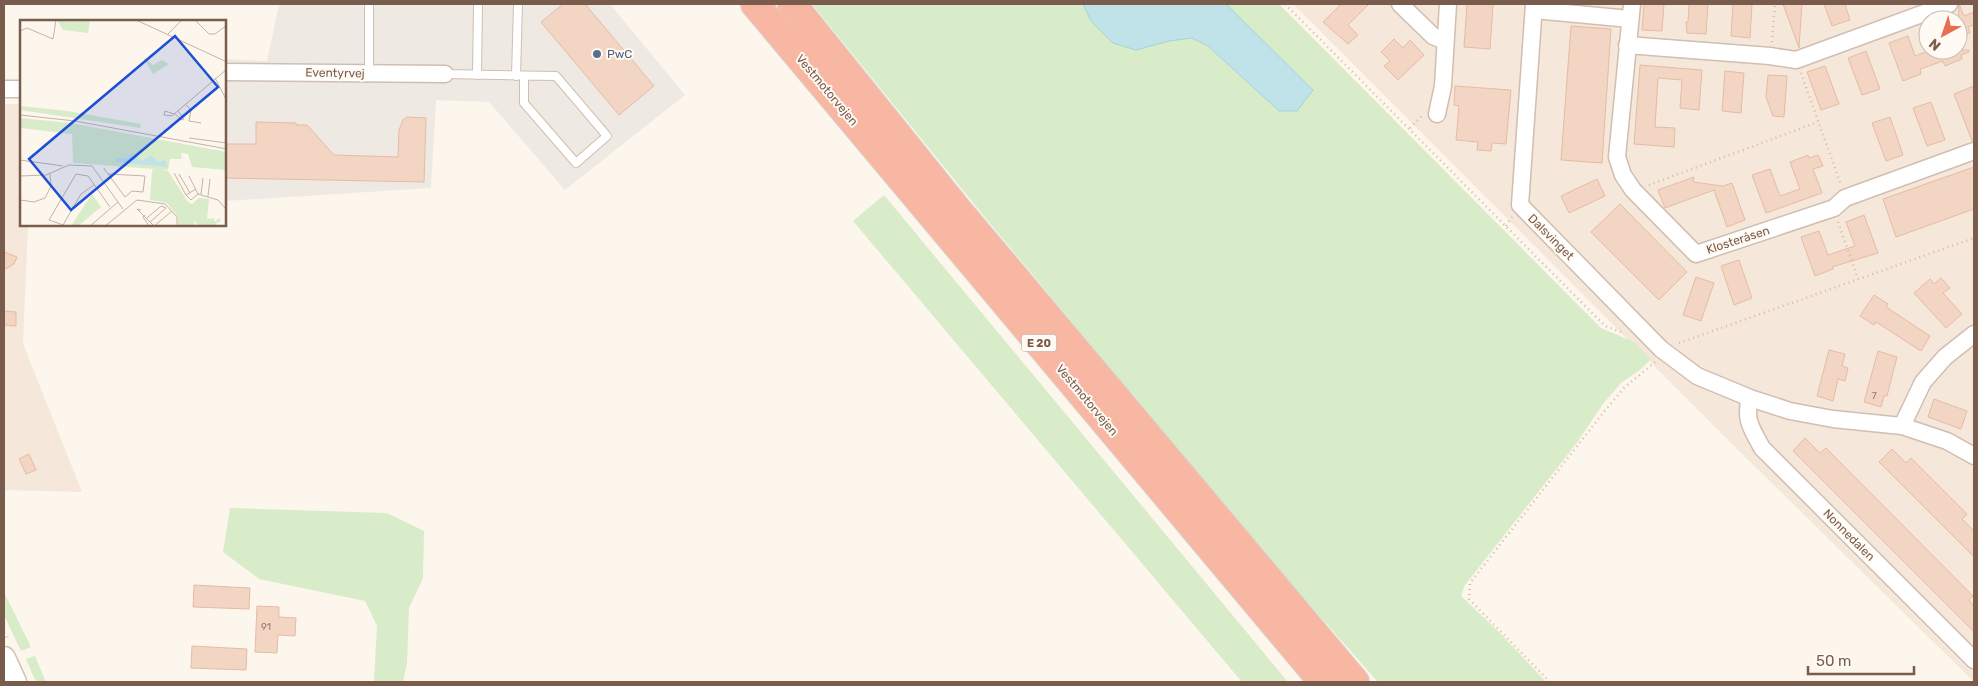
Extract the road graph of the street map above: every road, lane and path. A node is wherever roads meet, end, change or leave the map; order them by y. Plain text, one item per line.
1 (369, 4) edge
2 (478, 4) edge
3 (518, 4) edge
4 (755, 4) edge
5 (792, 4) edge
6 (1285, 4) edge
7 (1400, 4) edge
8 (1448, 4) edge
9 (1775, 4) edge
10 (1949, 4) edge
11 (1534, 7) edge
12 (1631, 11) edge
13 (1446, 41) junction
14 (1627, 46) junction
15 (1770, 56) junction
16 (1796, 60) junction
17 (226, 72) edge
18 (369, 74) junction
19 (445, 74) joint
20 (477, 75) junction
21 (520, 76) junction
22 (4, 89) edge
23 (20, 89) edge
24 (1438, 114) dead end
25 (1818, 122) junction
26 (1974, 151) edge
27 (1634, 190) junction
28 (1839, 203) junction
29 (1974, 238) edge
30 (1858, 279) junction
31 (1974, 334) edge
32 (1632, 335) dead end
33 (1659, 355) junction
34 (1750, 398) junction
35 (1902, 426) junction
36 (1974, 456) edge
37 (4, 658) edge
38 (1974, 660) edge
39 (15, 682) edge
40 (1323, 682) edge
41 (1355, 682) edge
42 (1550, 682) edge

1 - 18 lane
2 - 20 lane
3 - 21 lane
4 - 40 highway, Vestmotorvejen / E 20
5 - 41 highway, Vestmotorvejen / E 20
6 - 32 path
7 - 13 street
8 - 13 street
9 - 15 path
10 - 16 street
11 - 12 street, Klosteråsen
11 - 33 street, Dalsvinget
12 - 14 street, Klosteråsen
13 - 24 street
14 - 15 street
14 - 27 street, Klosteråsen
15 - 16 street
16 - 25 path
17 - 18 street, Eventyrvej
18 - 19 street, Eventyrvej
19 - 20 lane
20 - 21 lane
21 - 21 lane
22 - 23 street
25 - 27 path
25 - 28 path
26 - 28 street, Klosteråsen
27 - 28 street, Klosteråsen
28 - 30 path
29 - 30 path
30 - 33 path
31 - 35 street
33 - 34 street
33 - 42 path
34 - 35 street
34 - 38 street, Nonnedalen
35 - 36 street
37 - 39 main road

